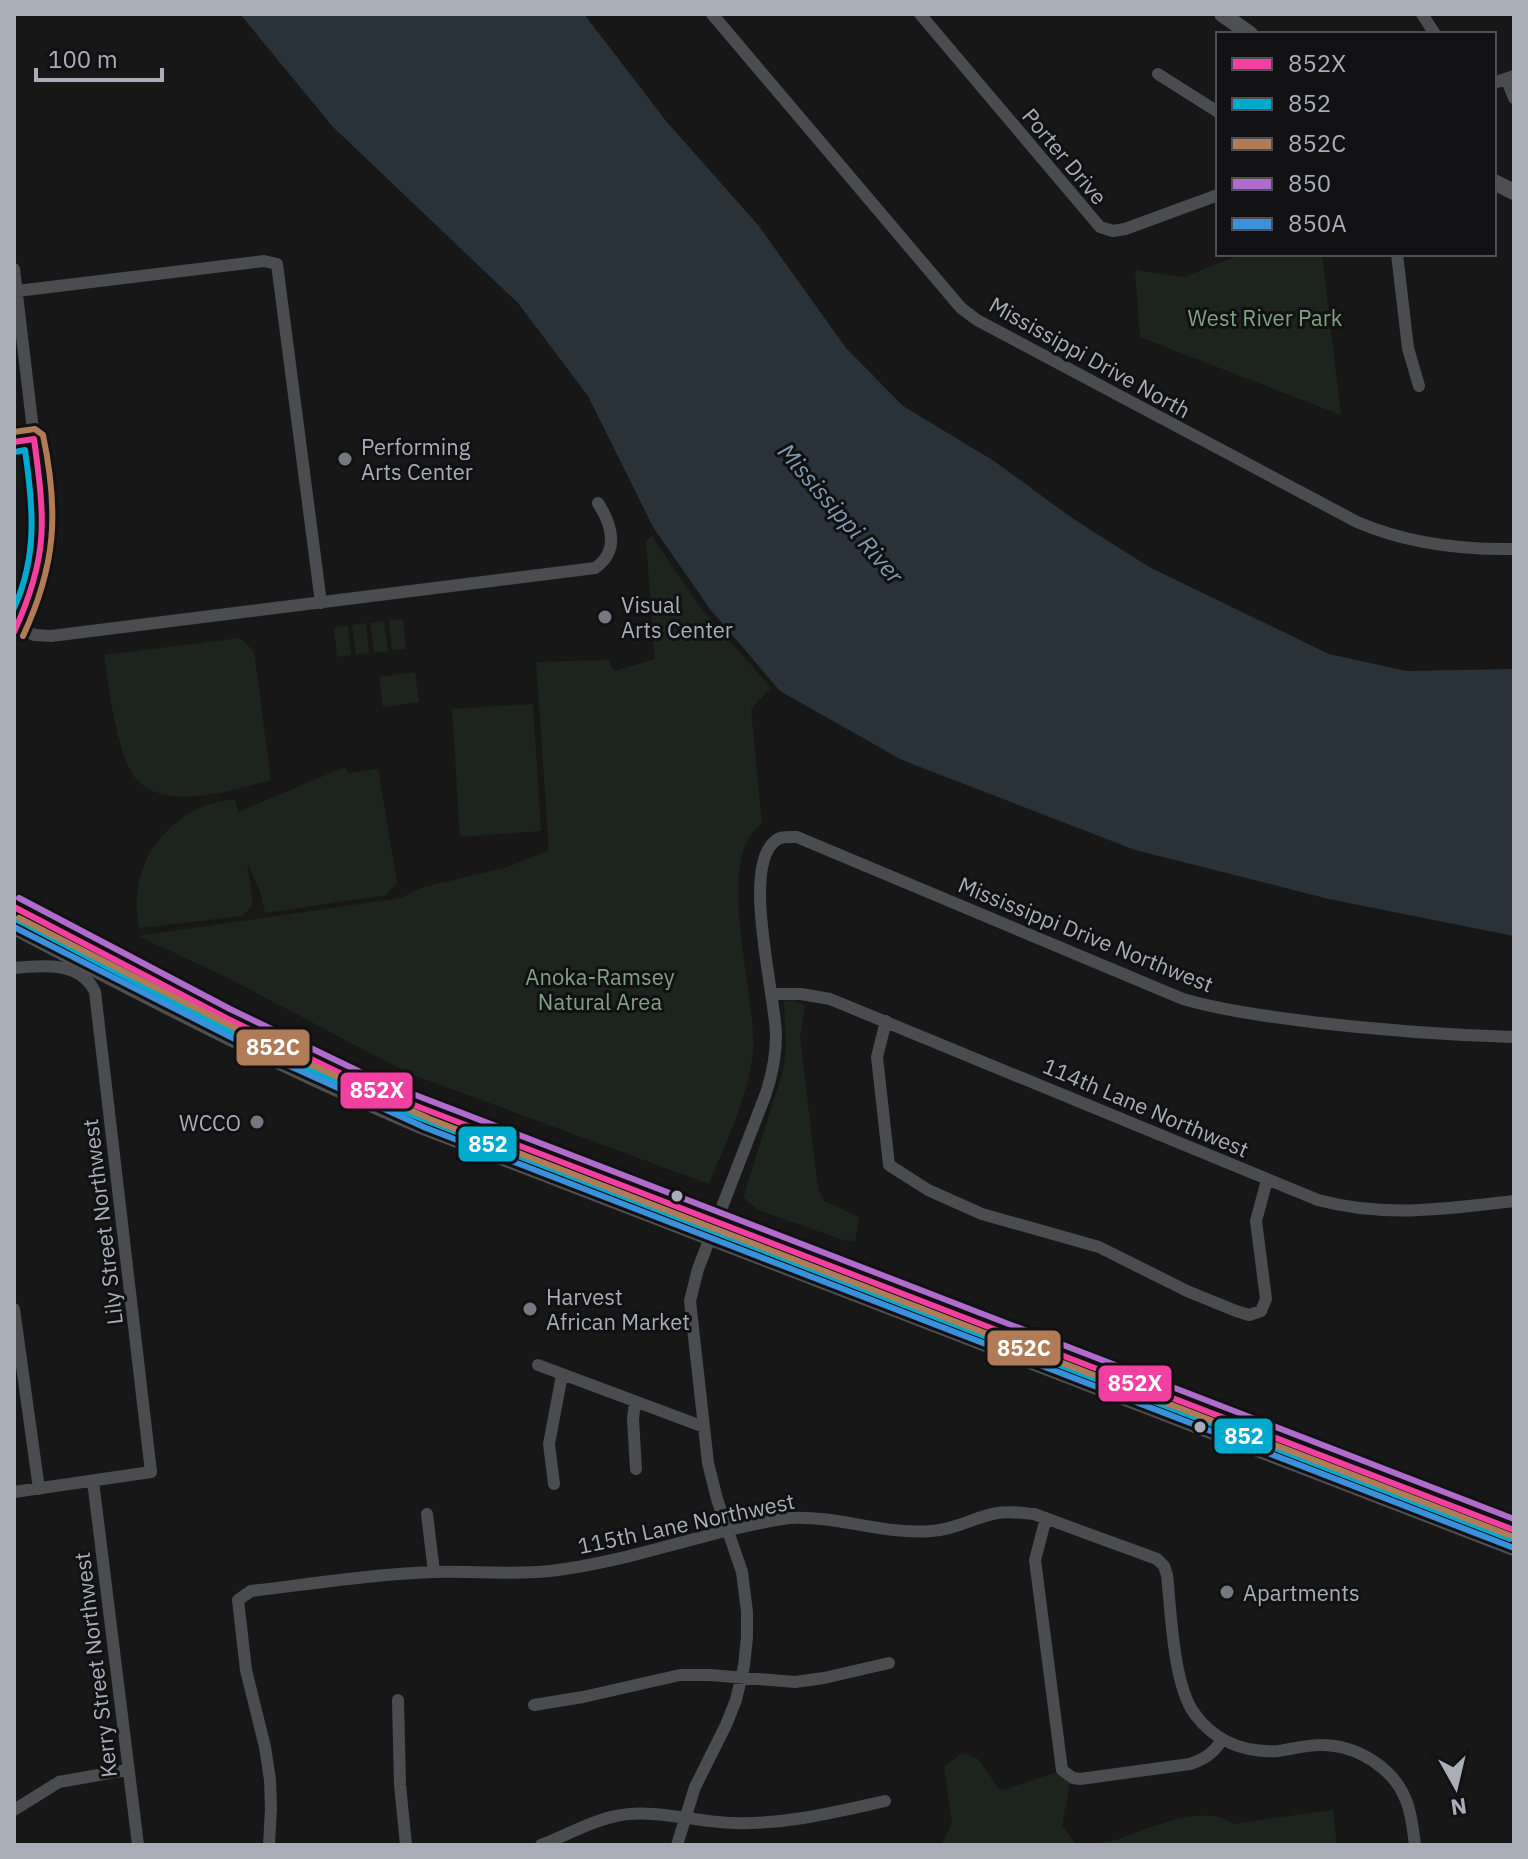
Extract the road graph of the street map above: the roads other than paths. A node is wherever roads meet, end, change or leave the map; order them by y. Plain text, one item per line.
1 (712, 14) edge
2 (920, 14) edge
3 (1222, 14) edge
4 (1422, 14) edge
5 (1247, 32) edge
6 (1434, 32) edge
7 (1158, 74) dead end
8 (1505, 80) edge
9 (1514, 98) edge
10 (1216, 111) edge
11 (1496, 183) edge
12 (1514, 192) edge
13 (1216, 196) edge
14 (1397, 256) edge
15 (14, 269) edge
16 (17, 291) junction
17 (1419, 386) dead end
18 (34, 439) junction
19 (14, 442) edge
20 (598, 503) dead end
21 (1514, 549) edge
22 (321, 603) junction
23 (15, 630) edge
24 (14, 907) edge
25 (14, 927) edge
26 (14, 968) edge
27 (771, 994) junction
28 (886, 1021) junction
29 (1514, 1037) edge
30 (1267, 1180) junction
31 (1514, 1201) edge
32 (712, 1231) junction
33 (14, 1309) edge
34 (1261, 1311) junction
35 (1270, 1322) dead end
36 (538, 1365) dead end
37 (562, 1375) junction
38 (635, 1402) junction
39 (704, 1427) junction
40 (636, 1469) dead end
41 (93, 1481) junction
42 (554, 1484) dead end
43 (39, 1489) junction
44 (14, 1492) edge
45 (427, 1514) dead end
46 (1046, 1518) junction
47 (1514, 1530) edge
48 (729, 1531) junction
49 (1514, 1548) edge
50 (434, 1572) junction
51 (889, 1663) dead end
52 (742, 1678) junction
53 (398, 1700) dead end
54 (534, 1705) dead end
55 (1221, 1741) junction
56 (127, 1770) junction
57 (885, 1801) dead end
58 (14, 1810) edge
59 (684, 1819) junction
60 (138, 1845) edge
61 (269, 1845) edge
62 (406, 1845) edge
63 (541, 1845) edge
64 (677, 1845) edge
65 (1415, 1845) edge

1 - 21 street, Mississippi Drive North
2 - 13 street, Porter Drive
3 - 5 main road
4 - 6 street
7 - 10 street
8 - 9 street
11 - 12 main road
14 - 17 street
15 - 16 street
16 - 18 street
16 - 22 street
18 - 19 street
18 - 23 street
20 - 22 street
22 - 23 street
24 - 32 main road
25 - 32 main road
26 - 41 street, Lily Street Northwest
27 - 28 street, 114th Lane Northwest
27 - 29 street, Mississippi Drive Northwest
27 - 32 street
28 - 30 street, 114th Lane Northwest
28 - 34 street
30 - 31 street, 114th Lane Northwest
30 - 34 street
32 - 39 street
32 - 47 main road
32 - 49 main road
33 - 43 street
34 - 35 street
36 - 37 street
37 - 38 street
37 - 42 street
38 - 39 street
38 - 40 street
39 - 48 street
41 - 43 street
41 - 56 street, Kerry Street Northwest
43 - 44 street
45 - 50 street
46 - 48 street, 115th Lane Northwest
46 - 55 street, 115th Lane Northwest
46 - 55 street
48 - 50 street, 115th Lane Northwest
48 - 52 street
50 - 61 street, 115th Lane Northwest
51 - 52 street
52 - 54 street
52 - 59 street
53 - 62 street
55 - 65 street
56 - 58 street
56 - 60 street, Kerry Street Northwest
57 - 59 street
59 - 63 street
59 - 64 street

